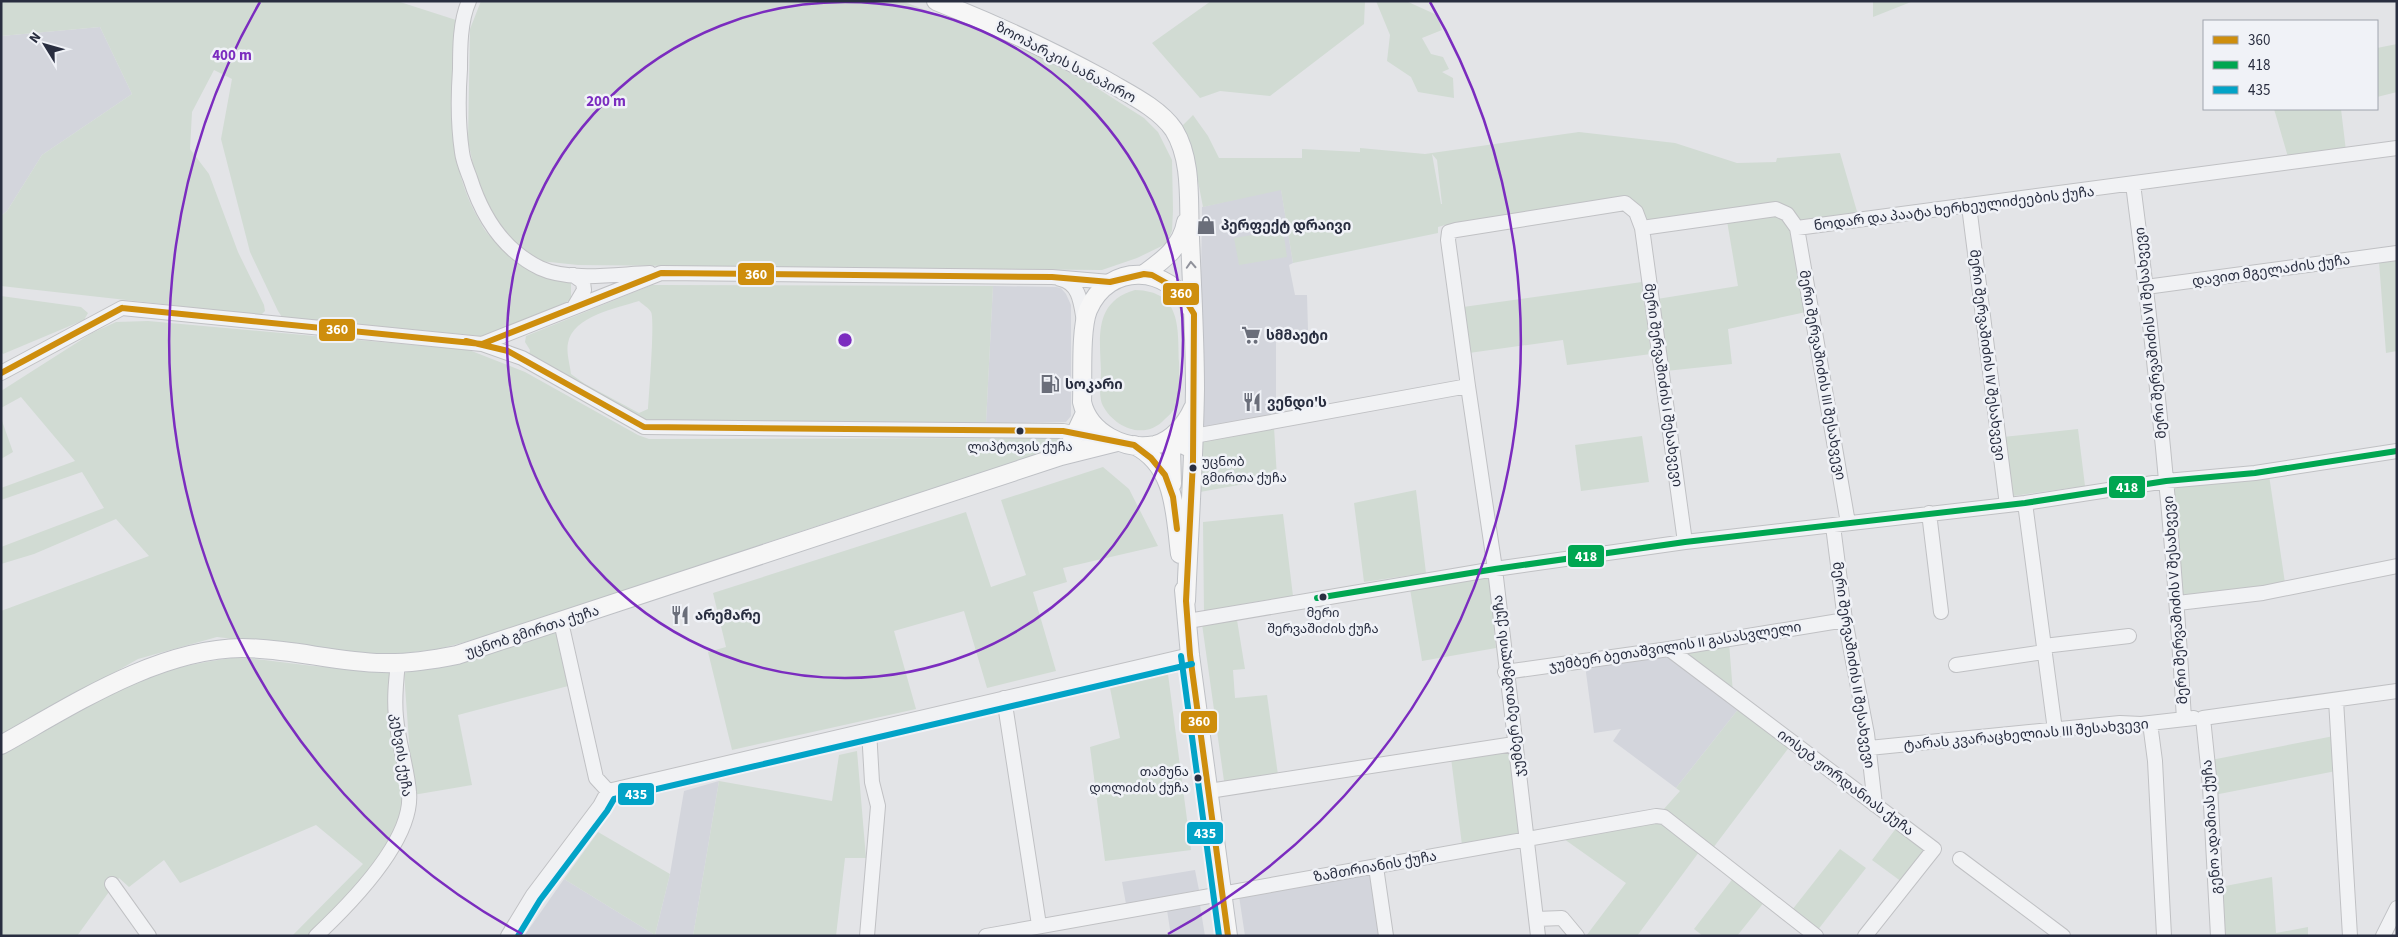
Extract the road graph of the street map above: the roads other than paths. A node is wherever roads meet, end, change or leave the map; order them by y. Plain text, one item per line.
1 (469, 1) edge
2 (936, 1) edge
3 (2397, 148) edge
4 (2133, 184) junction
5 (1188, 204) junction
6 (1970, 206) junction
7 (1642, 228) junction
8 (1797, 228) junction
9 (2397, 253) edge
10 (661, 272) junction
11 (1144, 274) junction
12 (573, 275) junction
13 (1052, 277) junction
14 (1110, 282) junction
15 (2146, 287) junction
16 (574, 307) junction
17 (1194, 314) junction
18 (1085, 326) junction
19 (520, 329) junction
20 (482, 344) junction
21 (522, 358) junction
22 (1, 374) edge
23 (1468, 386) junction
24 (1194, 406) junction
25 (1086, 413) junction
26 (1076, 432) junction
27 (1194, 436) junction
28 (1117, 442) junction
29 (1134, 445) junction
30 (2397, 451) edge
31 (1061, 456) junction
32 (1193, 462) junction
33 (2166, 481) junction
34 (1173, 497) junction
35 (2025, 503) junction
36 (2007, 505) junction
37 (1930, 513) junction
38 (1848, 523) junction
39 (1832, 526) junction
40 (1685, 542) junction
41 (2397, 566) edge
42 (1495, 569) junction
43 (1186, 601) junction
44 (2178, 603) junction
45 (1941, 612) dead end
46 (1845, 620) junction
47 (1188, 621) junction
48 (561, 622) junction
49 (2129, 636) dead end
50 (1669, 649) junction
51 (2044, 649) junction
52 (1190, 655) junction
53 (398, 663) junction
54 (1956, 665) dead end
55 (1505, 672) junction
56 (2397, 691) edge
57 (1004, 698) junction
58 (2336, 700) junction
59 (2204, 718) junction
60 (2184, 719) junction
61 (2150, 723) junction
62 (869, 730) junction
63 (2055, 730) junction
64 (1514, 744) junction
65 (1, 745) edge
66 (1868, 748) junction
67 (608, 791) junction
68 (1208, 791) junction
69 (1875, 805) junction
70 (1527, 838) junction
71 (1960, 859) dead end
72 (1376, 867) junction
73 (112, 884) dead end
74 (1222, 892) junction
75 (2397, 908) edge
76 (1536, 919) junction
77 (1039, 925) junction
78 (992, 935) edge
79 (149, 936) edge
80 (316, 936) edge
81 (508, 936) edge
82 (867, 936) edge
83 (1228, 936) edge
84 (1386, 936) edge
85 (1538, 936) edge
86 (1577, 936) edge
87 (1816, 936) edge
88 (1866, 936) edge
89 (2063, 936) edge
90 (2164, 936) edge
91 (2218, 936) edge
92 (2350, 936) edge
93 (2383, 936) edge

1 - 12 street
2 - 5 main road, ზოოპარკის სანაპირო
3 - 4 street, ნოდარ და პაატა ხერხეულიძეების ქუჩა
4 - 6 street, ნოდარ და პაატა ხერხეულიძეების ქუჩა
4 - 15 street, მერი შერვაშიძის VI შესახვევი
5 - 11 main road
17 -> 5 main road
6 - 8 street, ნოდარ და პაატა ხერხეულიძეების ქუჩა
6 - 36 street, მერი შერვაშიძის IV შესახვევი
7 - 8 street, ნოდარ და პაატა ხერხეულიძეების ქუჩა
7 - 23 street
7 - 40 street, მერი შერვაშიძის I შესახვევი
8 - 38 street, მერი შერვაშიძის III შესახვევი
9 - 15 street, დავით მგელაძის ქუჩა
10 - 12 street
10 - 13 street
10 - 16 street
11 - 14 main road
11 - 17 main road
12 - 16 street
13 - 14 street
13 - 18 street
14 - 18 main road
15 - 33 street, მერი შერვაშიძის VI შესახვევი
16 - 19 street
17 - 24 main road
18 - 25 main road
19 - 20 street
19 - 21 street
20 - 21 street
20 - 22 street
21 - 26 street
23 - 27 street
23 - 42 street, ჯუმბერ ბეთაშვილის ქუჩა
24 - 27 main road
24 - 29 main road
25 - 26 main road
25 - 28 main road
26 - 28 street
26 - 31 main road
27 - 32 main road
28 - 29 main road
28 - 31 main road, უცნობ გმირთა ქუჩა
29 - 34 main road
30 - 33 street
31 - 48 main road, უცნობ გმირთა ქუჩა
32 - 34 main road
32 - 43 main road
33 - 35 street
33 - 44 street, მერი შერვაშიძის V შესახვევი
34 - 43 main road
35 - 36 street
35 - 51 street
36 - 37 street
37 - 38 street
37 - 45 street
38 - 39 street
39 - 40 street
39 - 46 street, მერი შერვაშიძის II შესახვევი
40 - 42 street
41 - 44 street
42 - 47 street
42 - 55 street, ჯუმბერ ბეთაშვილის ქუჩა
43 - 47 main road
44 - 60 street, მერი შერვაშიძის V შესახვევი
46 - 50 street, ჯუმბერ ბეთაშვილის II გასასვლელი
46 - 66 street, მერი შერვაშიძის II შესახვევი
47 - 52 main road
48 - 53 main road, უცნობ გმირთა ქუჩა
48 - 67 street
49 - 51 street
50 - 55 street, ჯუმბერ ბეთაშვილის II გასასვლელი
50 - 69 street, იოსებ ჟორდანიას ქუჩა
51 - 54 street
51 - 63 street
52 - 57 street
52 - 68 main road
53 - 65 main road, უცნობ გმირთა ქუჩა
53 - 80 street, კეხვის ქუჩა
55 - 64 street, ჯუმბერ ბეთაშვილის ქუჩა
56 - 58 street
57 - 62 street
57 - 77 street
58 - 59 street
58 - 92 street
59 - 60 street
59 - 91 street, გენო ადამიას ქუჩა
60 - 61 street, ტარას კვარაცხელიას III შესახვევი
61 - 63 street, ტარას კვარაცხელიას III შესახვევი
61 - 90 street
62 - 67 street
62 - 82 street
63 - 66 street, ტარას კვარაცხელიას III შესახვევი
64 - 68 street
64 - 70 street, ჯუმბერ ბეთაშვილის ქუჩა
66 - 69 street, მერი შერვაშიძის II შესახვევი
67 - 81 street
68 - 74 main road
69 - 88 street, იოსებ ჟორდანიას ქუჩა
70 - 72 street, ზამთრიანის ქუჩა
70 - 76 street, ჯუმბერ ბეთაშვილის ქუჩა
70 - 87 street
71 - 89 street
72 - 74 street, ზამთრიანის ქუჩა
72 - 84 street
73 - 79 street
74 - 77 street, ზამთრიანის ქუჩა
74 - 83 main road
75 - 93 street
76 - 85 street, ჯუმბერ ბეთაშვილის ქუჩა
76 - 86 street
77 - 78 street, ზამთრიანის ქუჩა

